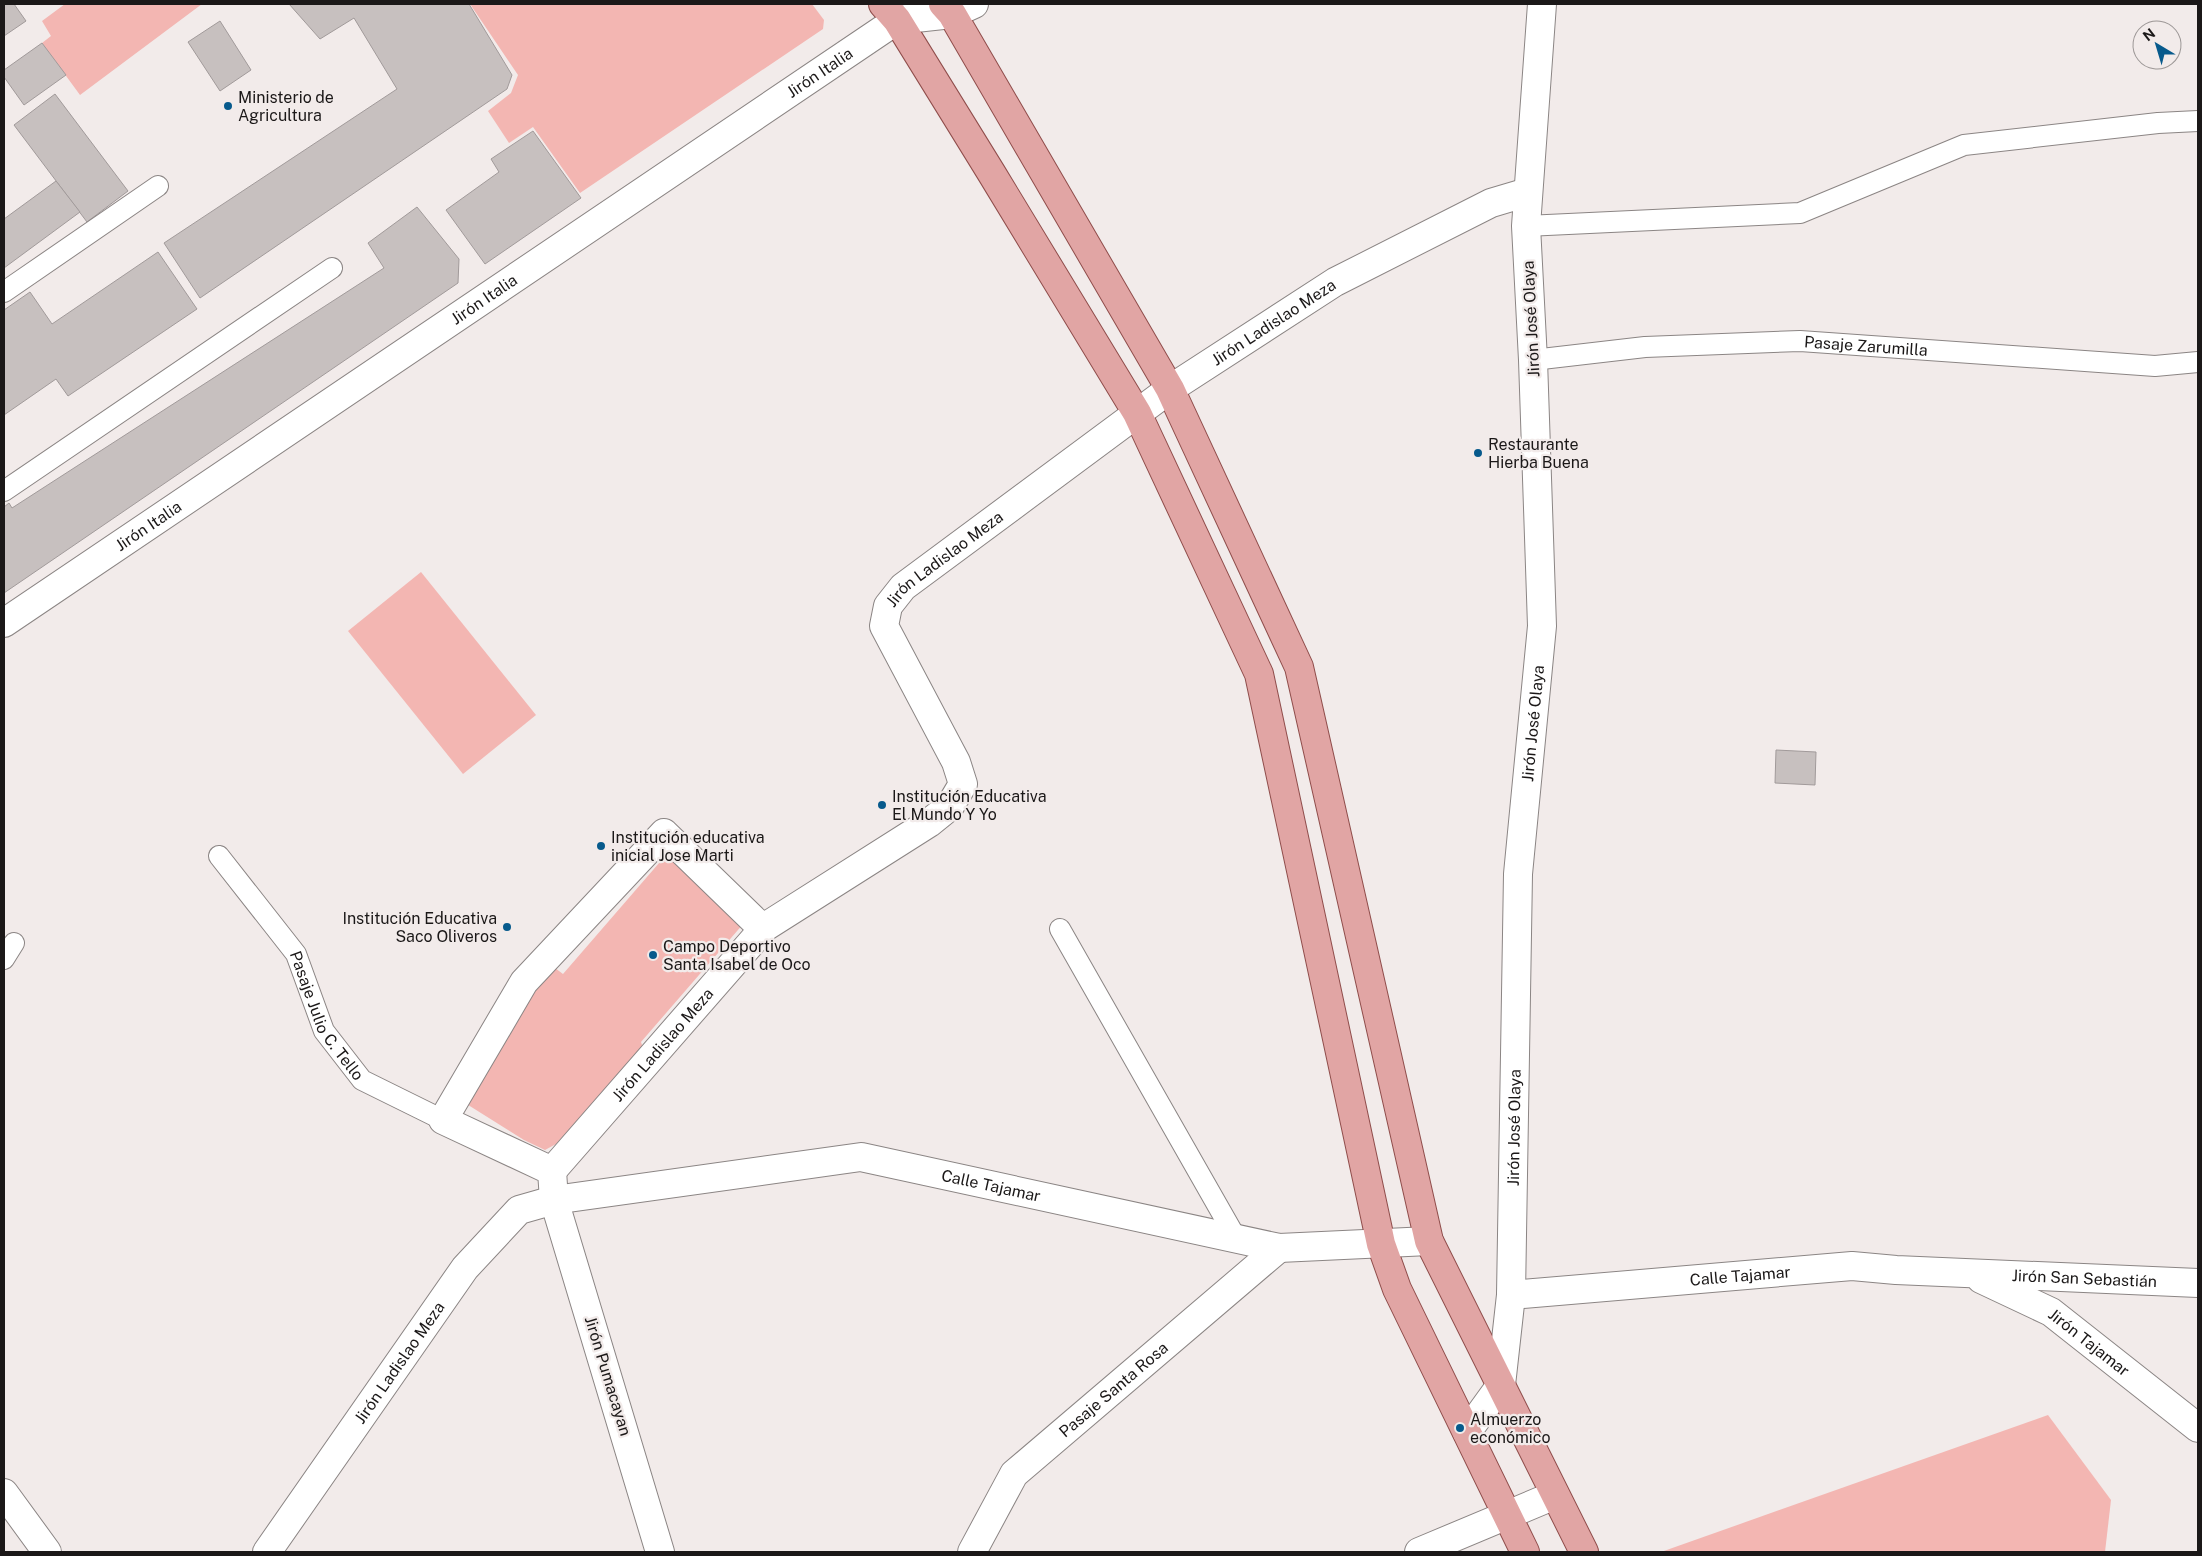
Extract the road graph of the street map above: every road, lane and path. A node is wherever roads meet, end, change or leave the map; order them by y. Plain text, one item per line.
1 (1542, 4) edge
2 (957, 7) edge
3 (890, 12) edge
4 (2198, 121) edge
5 (158, 186) dead end
6 (1528, 192) junction
7 (1526, 226) junction
8 (332, 268) dead end
9 (4, 292) edge
10 (1533, 360) junction
11 (2198, 362) edge
12 (1170, 389) junction
13 (1137, 413) junction
14 (4, 491) edge
15 (4, 623) edge
16 (1323, 776) junction
17 (1283, 788) junction
18 (218, 856) dead end
19 (764, 929) junction
20 (1060, 929) dead end
21 (443, 1120) junction
22 (552, 1171) junction
23 (554, 1200) junction
24 (1236, 1238) junction
25 (1428, 1241) junction
26 (1381, 1244) junction
27 (1279, 1248) junction
28 (1970, 1274) junction
29 (2198, 1283) edge
30 (1511, 1295) junction
31 (1502, 1385) junction
32 (2198, 1428) edge
33 (1467, 1432) junction
34 (4, 1493) edge
35 (1555, 1495) junction
36 (1506, 1514) junction
37 (47, 1552) edge
38 (267, 1552) edge
39 (660, 1552) edge
40 (972, 1552) edge
41 (1419, 1552) edge
42 (1525, 1552) edge
43 (1584, 1552) edge

1 - 6 street, Jirón José Olaya
2 - 3 street, Jirón Italia
2 - 12 main road
3 - 13 main road
3 - 15 street, Jirón Italia
4 - 7 lane
5 - 9 lane
6 - 7 street, Jirón José Olaya
6 - 12 street, Jirón Ladislao Meza
7 - 10 street, Jirón José Olaya
8 - 14 lane
10 - 11 lane, Pasaje Zarumilla
10 - 30 street, Jirón José Olaya
12 - 13 street, Jirón Ladislao Meza
12 - 16 main road
13 - 17 main road
13 - 19 street, Jirón Ladislao Meza
16 - 17 main road
16 - 25 main road
17 - 26 main road
18 - 21 lane, Pasaje Julio C. Tello
19 - 21 street
19 - 22 street, Jirón Ladislao Meza
20 - 24 lane
21 - 22 street, Pasaje Julio C. Tello
22 - 23 street
23 - 24 street, Calle Tajamar
23 - 38 street, Jirón Ladislao Meza
23 - 39 street, Jirón Pumacayan
24 - 27 street, Calle Tajamar
25 - 26 street, Calle Tajamar
25 - 31 main road
26 - 27 street, Calle Tajamar
26 - 33 main road
27 - 40 street, Pasaje Santa Rosa
28 - 29 street, Jirón San Sebastián
28 - 30 street, Calle Tajamar
28 - 32 street, Jirón Tajamar
30 - 31 street, Jirón José Olaya
31 - 33 street
31 - 35 main road
33 - 36 main road
34 - 37 street
35 - 36 street
35 - 43 main road
36 - 41 street
36 - 42 main road

